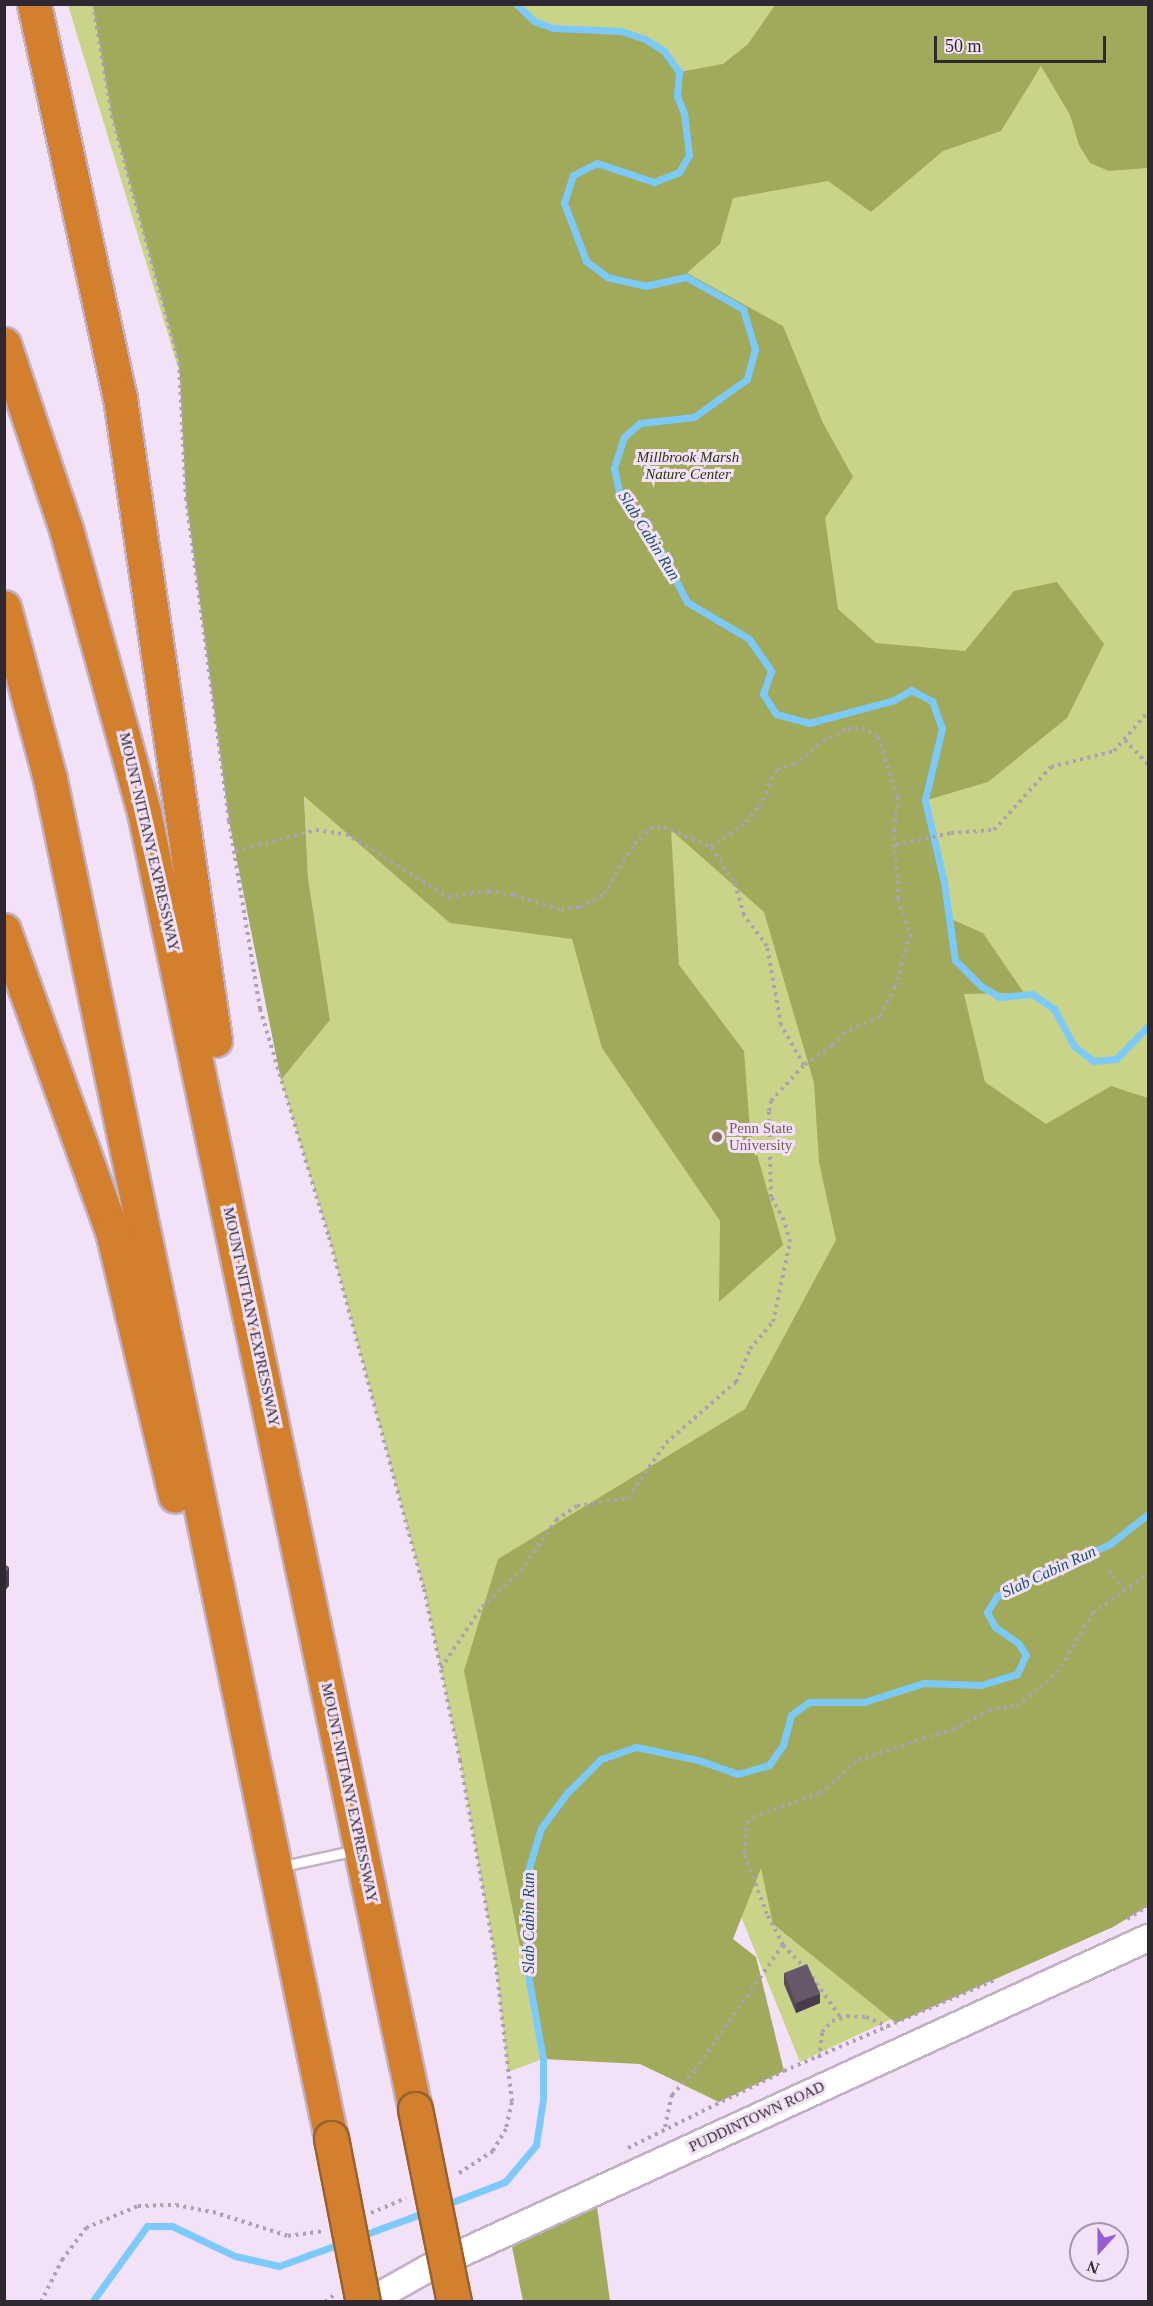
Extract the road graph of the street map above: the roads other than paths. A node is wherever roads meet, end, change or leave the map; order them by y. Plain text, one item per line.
1 (34, 4) edge
2 (4, 344) edge
3 (4, 607) edge
4 (4, 930) edge
5 (307, 1589) junction
6 (359, 1850) junction
7 (274, 1868) junction
8 (1149, 1938) edge
9 (310, 2046) junction
10 (363, 2301) edge
11 (368, 2301) edge
12 (454, 2301) edge

1 - 5 highway
2 - 5 highway, MOUNT NITTANY EXPRESSWAY
3 - 7 highway
4 - 9 highway
5 - 6 highway, MOUNT NITTANY EXPRESSWAY
6 - 7 lane
6 - 12 highway, MOUNT NITTANY EXPRESSWAY, bridge
7 - 9 highway
8 - 11 street, PUDDINTOWN ROAD
9 - 10 highway, bridge

